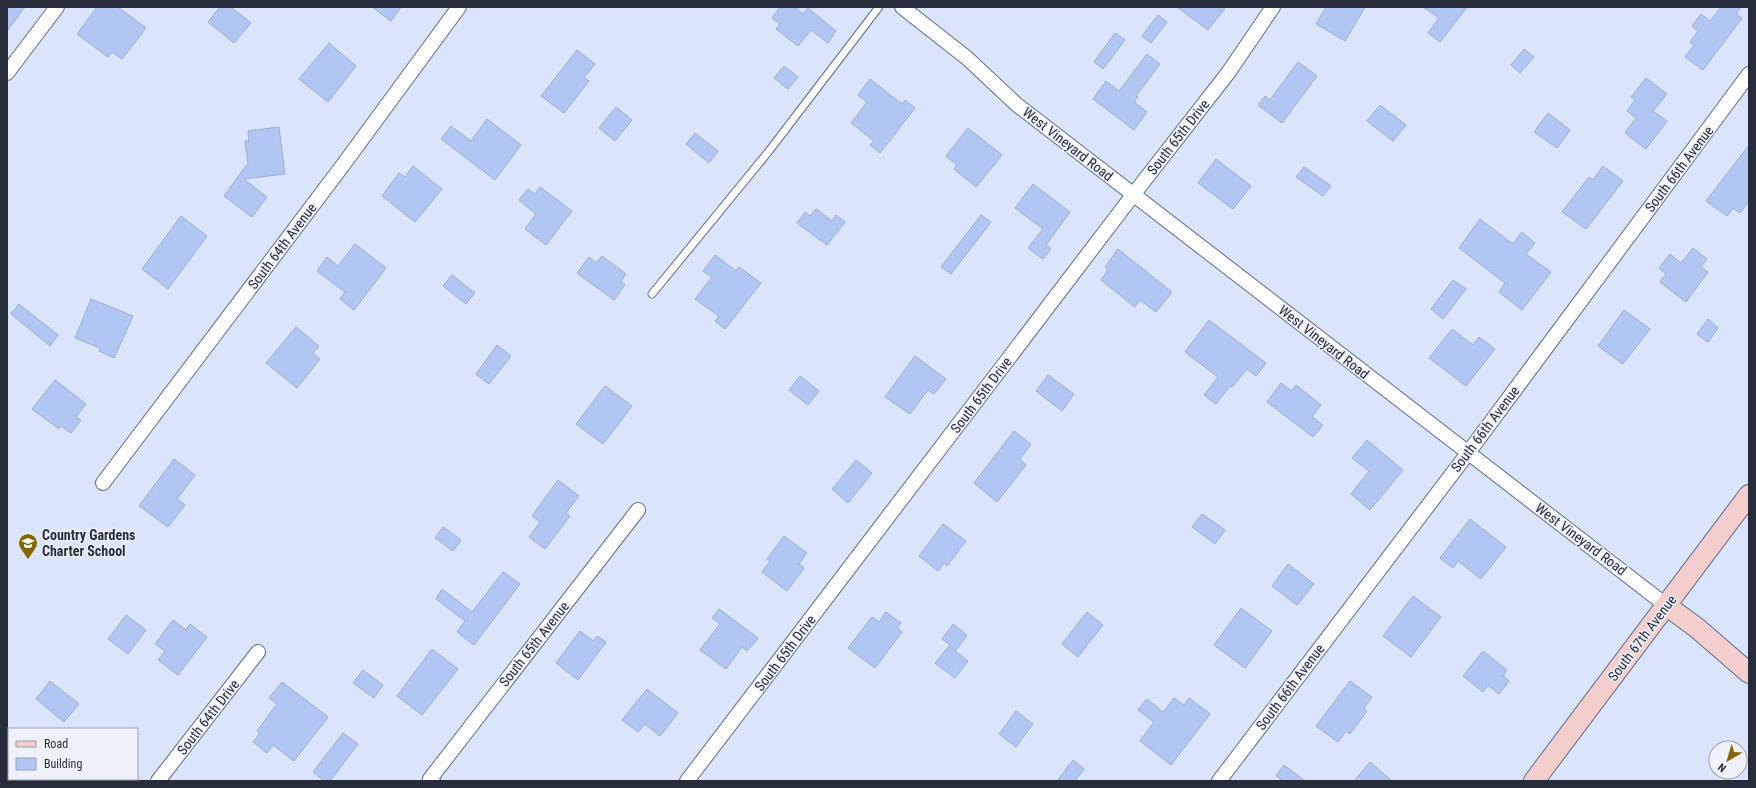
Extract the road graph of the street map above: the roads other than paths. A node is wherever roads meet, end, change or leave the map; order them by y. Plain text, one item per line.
1 (57, 7) edge
2 (459, 7) edge
3 (879, 7) edge
4 (902, 7) edge
5 (1273, 7) edge
6 (7, 72) edge
7 (1749, 74) edge
8 (1133, 195) junction
9 (652, 294) dead end
10 (1468, 453) junction
11 (104, 483) dead end
12 (1749, 494) edge
13 (638, 510) dead end
14 (1667, 606) junction
15 (258, 652) dead end
16 (1749, 673) edge
17 (432, 780) edge
18 (158, 781) edge
19 (687, 781) edge
20 (1219, 781) edge
21 (1534, 781) edge

1 - 6 street
2 - 11 street, South 64th Avenue
3 - 9 lane
4 - 8 street, West Vineyard Road
5 - 8 street, South 65th Drive
7 - 10 street, South 66th Avenue
8 - 10 street, West Vineyard Road
8 - 19 street, South 65th Drive
10 - 14 street, West Vineyard Road
10 - 20 street, South 66th Avenue
12 - 14 main road, South 67th Avenue
13 - 17 street, South 65th Avenue
14 - 16 main road, West Vineyard Road
14 - 21 main road, South 67th Avenue
15 - 18 street, South 64th Drive

